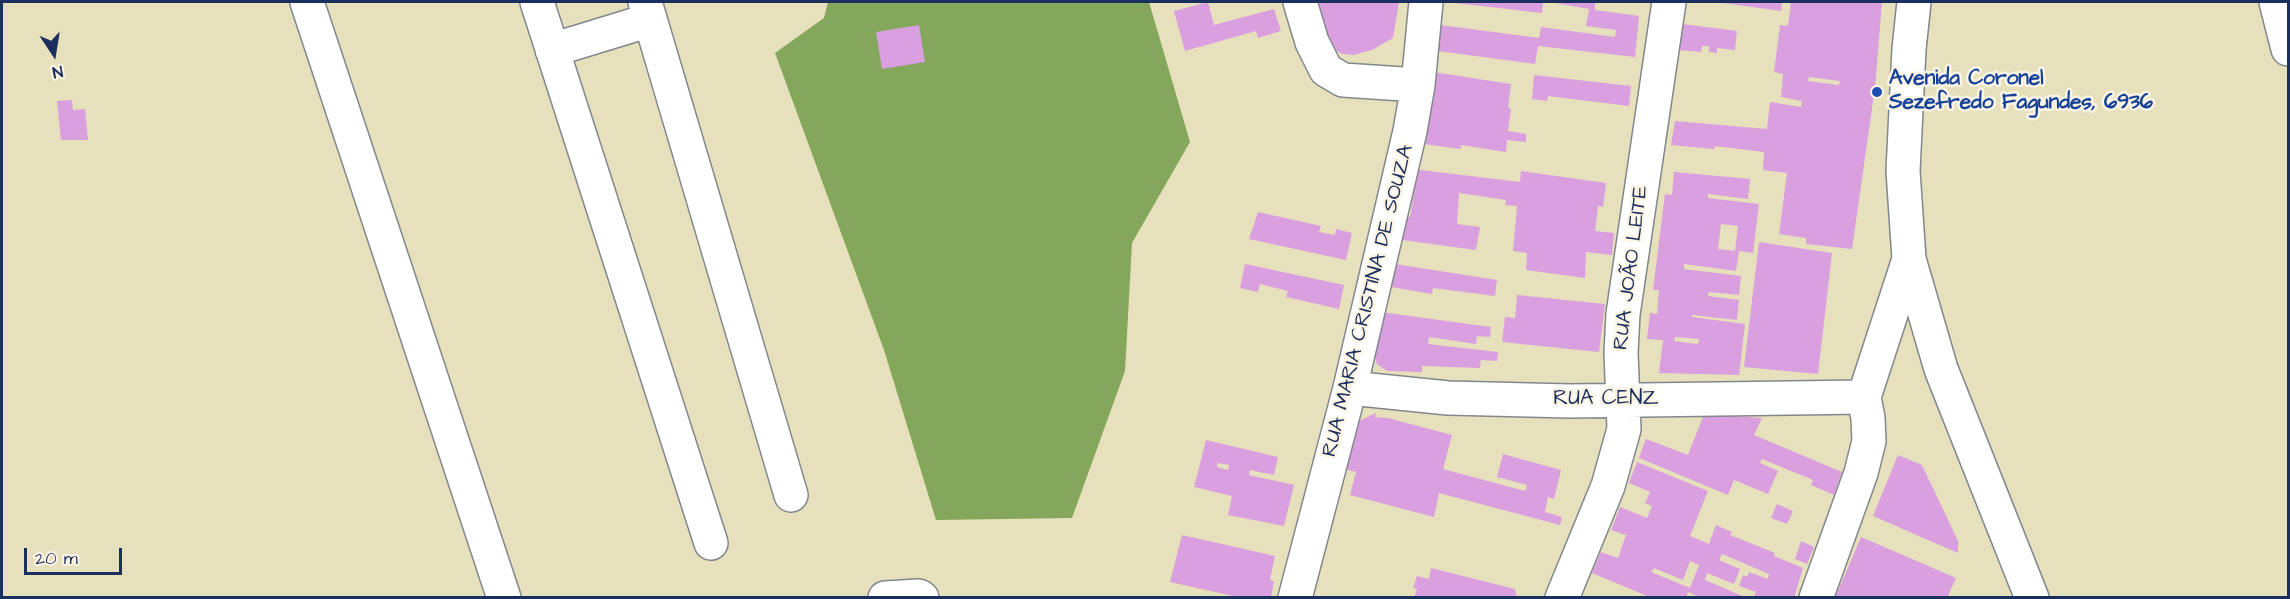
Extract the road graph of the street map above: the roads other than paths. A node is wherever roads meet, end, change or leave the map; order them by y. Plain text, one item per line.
1 (307, 2) edge
2 (537, 2) edge
3 (1300, 2) edge
4 (1426, 2) edge
5 (1669, 2) edge
6 (1914, 2) edge
7 (2276, 2) edge
8 (648, 11) edge
9 (2289, 49) edge
10 (552, 50) junction
11 (1418, 85) junction
12 (1909, 259) junction
13 (1350, 388) junction
14 (1864, 397) junction
15 (1623, 400) junction
16 (791, 495) dead end
17 (711, 543) dead end
18 (504, 597) edge
19 (885, 597) edge
20 (922, 597) edge
21 (1295, 597) edge
22 (1562, 597) edge
23 (1816, 597) edge
24 (2032, 597) edge

1 - 18 street
2 - 10 street
3 - 11 street
4 - 11 street, RUA MARIA CRISTINA DE SOUZA
5 - 15 street, RUA JOÃO LEITE
6 - 12 street
7 - 9 street
8 - 10 street
8 - 16 street
10 - 17 street
11 - 13 street, RUA MARIA CRISTINA DE SOUZA
12 - 14 street
12 - 24 street
13 - 15 street, RUA CENZ
13 - 21 street, RUA MARIA CRISTINA DE SOUZA
14 - 15 street, RUA CENZ
14 - 23 street
15 - 22 street, RUA JOÃO LEITE
19 - 20 street

